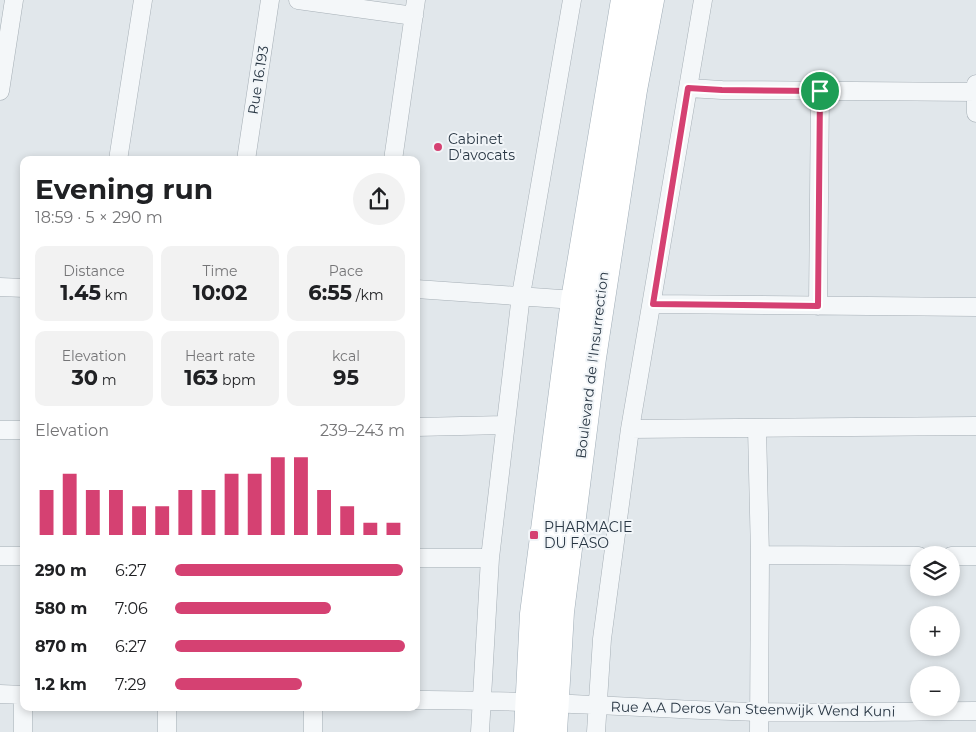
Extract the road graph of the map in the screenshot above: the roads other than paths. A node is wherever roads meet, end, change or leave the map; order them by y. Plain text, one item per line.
1 (14, 0) edge
2 (143, 0) edge
3 (270, 0) edge
4 (298, 0) edge
5 (572, 0) edge
6 (625, 0) edge
7 (650, 0) edge
8 (703, 0) edge
9 (415, 8) edge
10 (976, 84) edge
11 (688, 88) junction
12 (0, 91) edge
13 (820, 91) junction
14 (976, 92) edge
15 (976, 113) edge
16 (119, 156) edge
17 (247, 156) edge
18 (394, 156) edge
19 (0, 287) edge
20 (20, 288) edge
21 (420, 289) edge
22 (521, 295) junction
23 (575, 300) junction
24 (653, 304) junction
25 (818, 306) junction
26 (976, 307) edge
27 (505, 425) junction
28 (976, 426) edge
29 (420, 427) edge
30 (757, 428) junction
31 (630, 429) junction
32 (0, 430) edge
33 (20, 430) edge
34 (760, 555) junction
35 (0, 556) edge
36 (20, 556) edge
37 (910, 556) edge
38 (960, 556) edge
39 (976, 556) edge
40 (420, 558) edge
41 (490, 558) junction
42 (0, 694) edge
43 (20, 695) edge
44 (420, 700) edge
45 (480, 700) junction
46 (542, 703) junction
47 (596, 707) junction
48 (23, 711) edge
49 (167, 711) edge
50 (313, 711) edge
51 (976, 711) edge
52 (759, 712) junction
53 (23, 732) edge
54 (167, 732) edge
55 (313, 732) edge
56 (480, 732) edge
57 (528, 732) edge
58 (552, 732) edge
59 (596, 732) edge
60 (760, 732) edge

1 - 12 street
2 - 16 street
3 - 17 street, Rue 16.193
4 - 9 street
5 - 22 street
6 - 23 main road, Boulevard de l'Insurrection
7 - 46 main road, Boulevard de l'Insurrection
8 - 11 street
9 - 18 street
10 - 14 street
11 - 13 street
11 - 24 street
13 - 14 street
13 - 25 street
14 - 15 street
19 - 20 street
21 - 22 street
22 - 23 street
22 - 27 street
23 - 46 main road, Boulevard de l'Insurrection
24 - 25 street
24 - 31 street
25 - 26 street
27 - 29 street
27 - 41 street
28 - 30 street
30 - 31 street
30 - 34 street
31 - 47 street
32 - 33 street
34 - 37 street
34 - 52 street
35 - 36 street
38 - 39 street
40 - 41 street
41 - 45 street
42 - 43 street
44 - 45 street, Rue A.A Deros Van Steenwijk Wend Kuni
45 - 46 street, Rue A.A Deros Van Steenwijk Wend Kuni
45 - 56 street
46 - 47 street, Rue A.A Deros Van Steenwijk Wend Kuni
46 - 57 main road, Boulevard de l'Insurrection
46 - 58 main road, Boulevard de l'Insurrection
47 - 52 street, Rue A.A Deros Van Steenwijk Wend Kuni
47 - 59 street
48 - 53 street
49 - 54 street
50 - 55 street
51 - 52 street, Rue A.A Deros Van Steenwijk Wend Kuni
52 - 60 street

